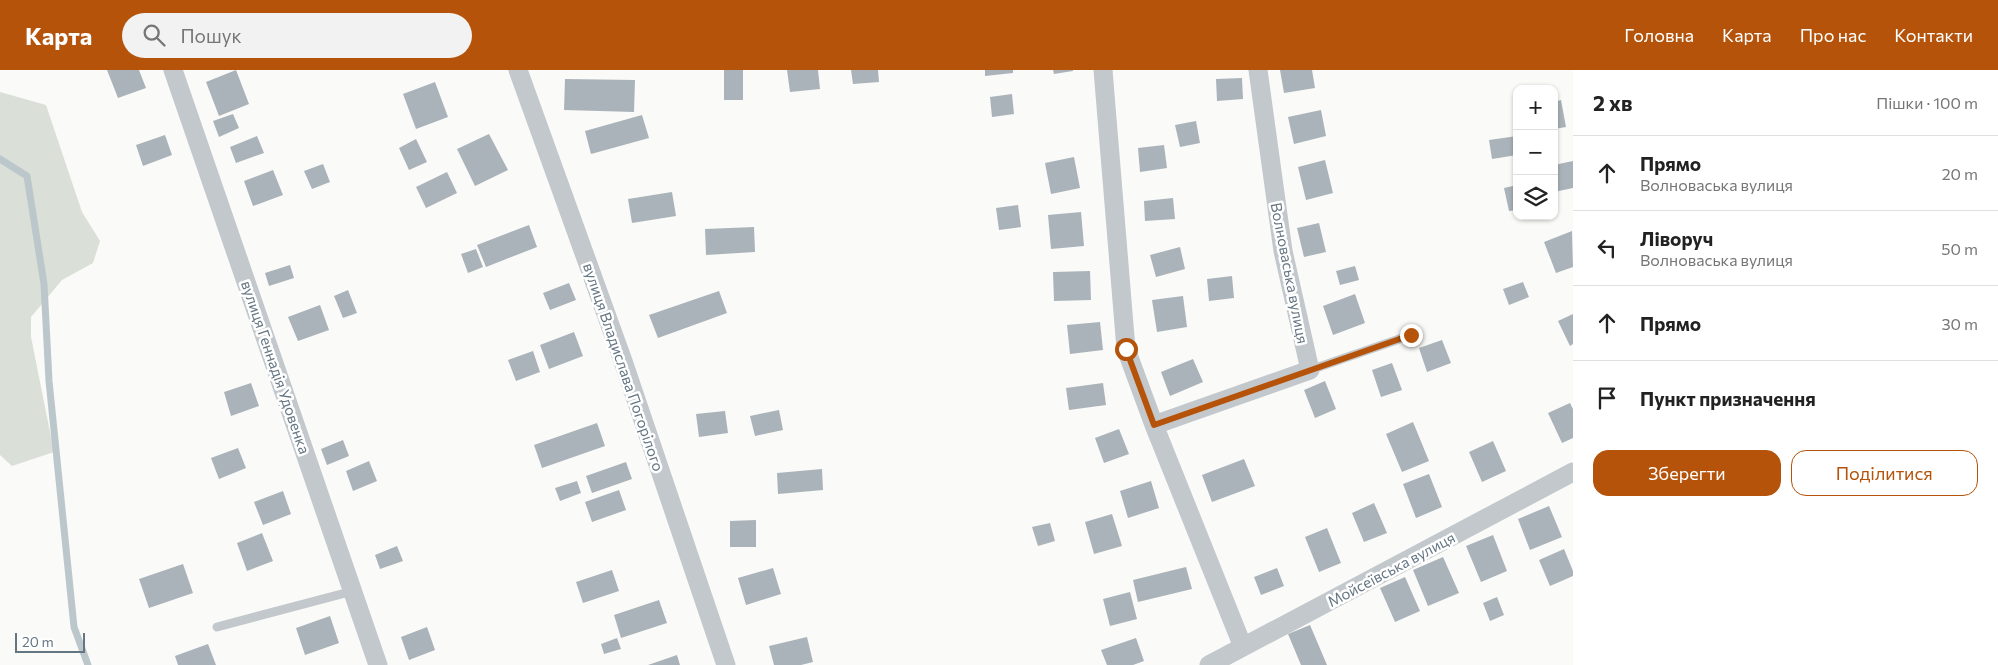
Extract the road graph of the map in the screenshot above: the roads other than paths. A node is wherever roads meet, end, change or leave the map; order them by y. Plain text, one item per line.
1 (174, 70) edge
2 (518, 70) edge
3 (1103, 70) edge
4 (1258, 70) edge
5 (1411, 335) dead end
6 (1310, 370) junction
7 (1154, 425) junction
8 (1573, 472) edge
9 (353, 591) junction
10 (217, 627) dead end
11 (1243, 648) junction
12 (378, 665) edge
13 (726, 665) edge
14 (1209, 665) edge

1 - 9 street, вулиця Геннадія Удовенка
2 - 13 street, вулиця Владислава Погорілого
3 - 7 street
4 - 6 street, Волноваська вулиця
5 - 6 lane
6 - 7 street
7 - 11 street
8 - 11 street, Мойсеївська вулиця
9 - 10 lane
9 - 12 street, вулиця Геннадія Удовенка
11 - 14 street, Мойсеївська вулиця

